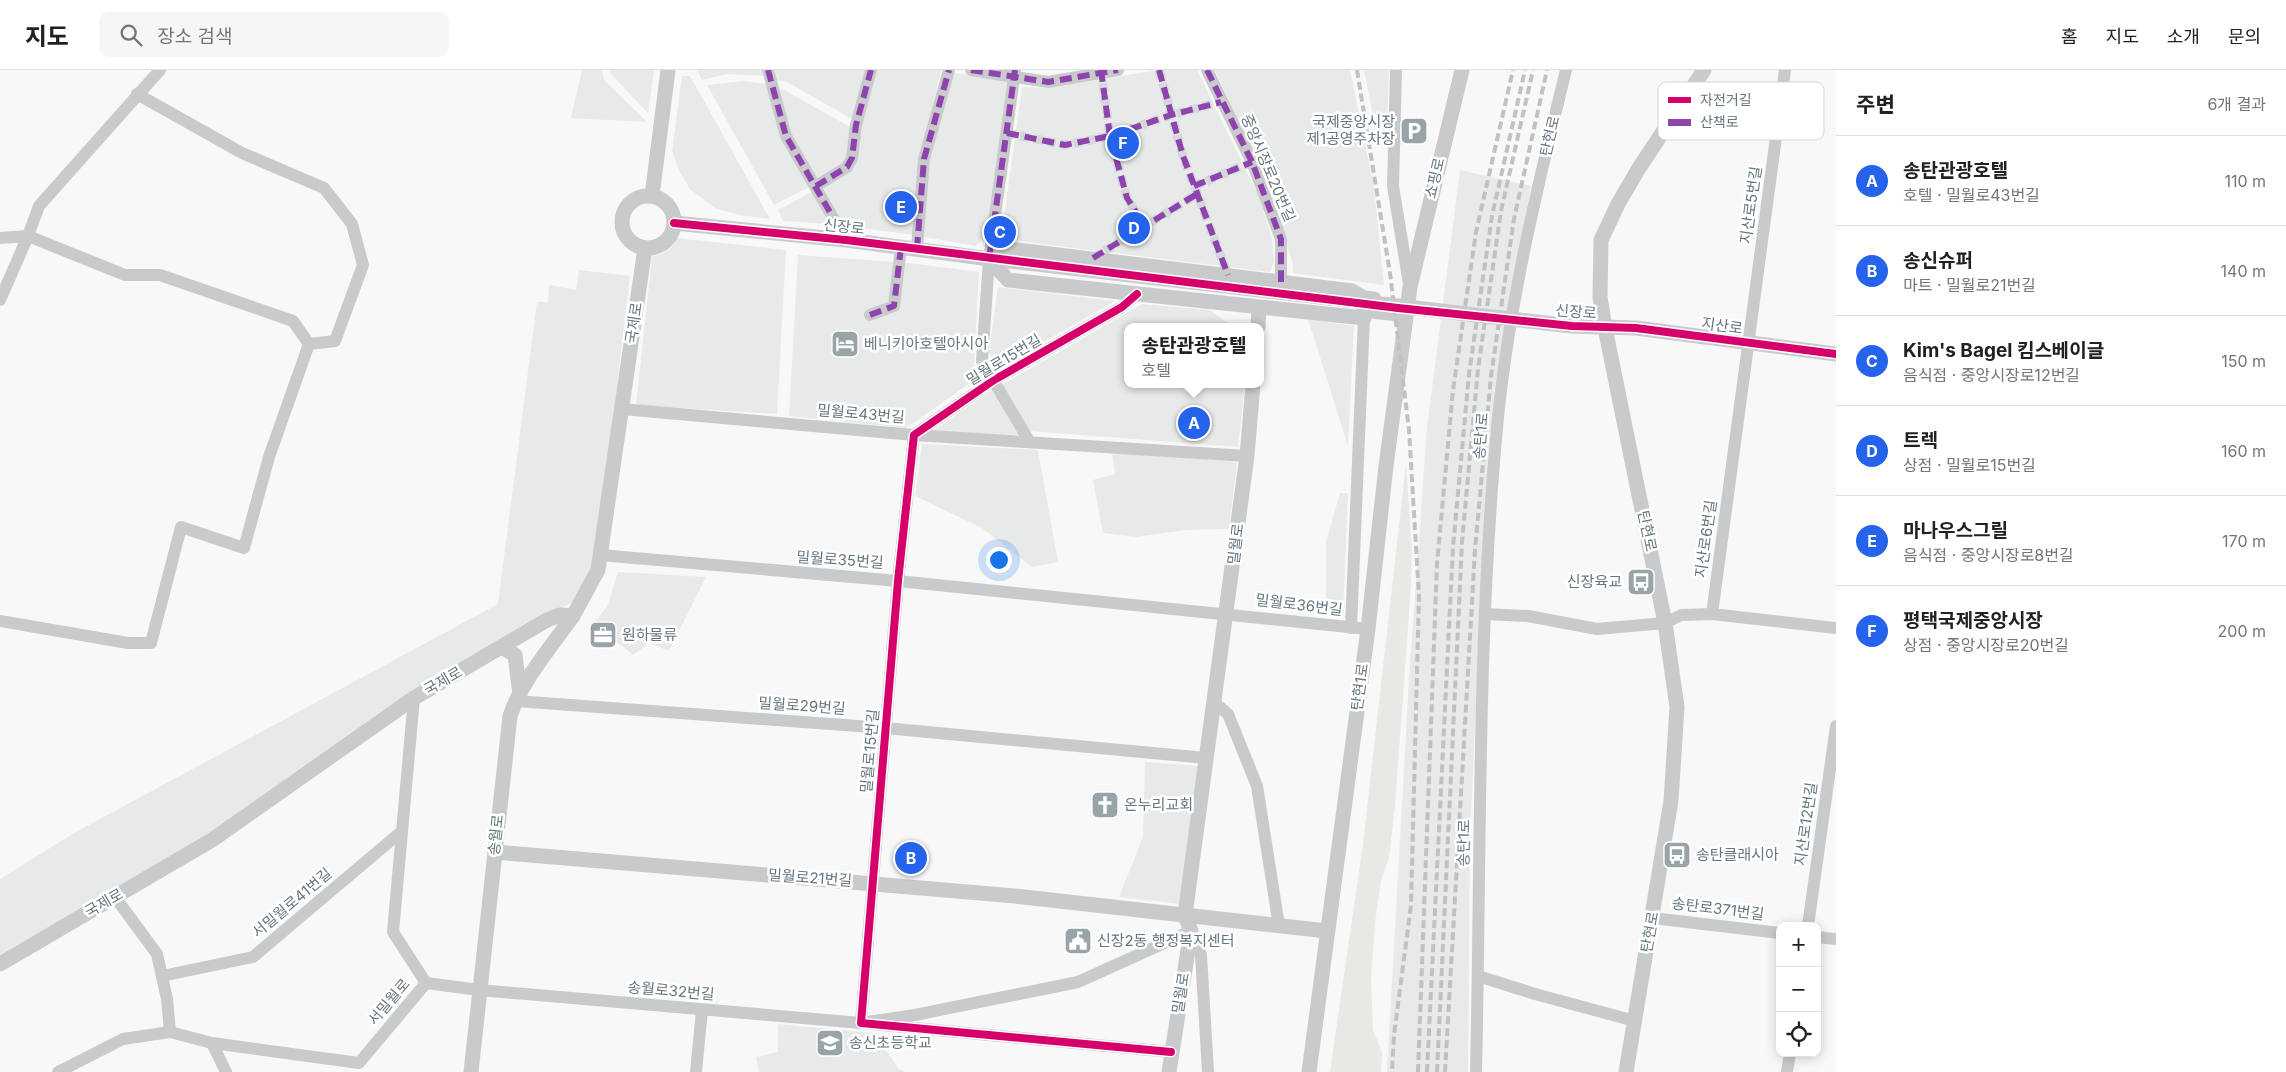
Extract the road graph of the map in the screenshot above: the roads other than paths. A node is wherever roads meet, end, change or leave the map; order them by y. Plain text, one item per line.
1 (160, 70) edge
2 (668, 70) edge
3 (768, 70) edge
4 (871, 70) edge
5 (949, 70) edge
6 (971, 70) edge
7 (1118, 70) edge
8 (1207, 70) edge
9 (1396, 70) edge
10 (1462, 70) edge
11 (1566, 70) edge
12 (1704, 70) edge
13 (1015, 74) edge
14 (1696, 82) edge
15 (137, 94) junction
16 (1658, 139) edge
17 (1776, 140) edge
18 (816, 186) junction
19 (652, 196) junction
20 (674, 223) junction
21 (28, 236) junction
22 (0, 238) edge
23 (846, 240) junction
24 (901, 247) junction
25 (645, 248) junction
26 (917, 249) junction
27 (989, 259) junction
28 (1281, 282) junction
29 (1410, 287) junction
30 (1137, 294) junction
31 (0, 300) edge
32 (1259, 308) junction
33 (1407, 309) junction
34 (870, 315) dead end
35 (1364, 318) junction
36 (1512, 320) joint
37 (1258, 323) edge
38 (1605, 328) junction
39 (309, 344) junction
40 (1748, 344) junction
41 (1836, 354) edge
42 (994, 380) junction
43 (1253, 388) edge
44 (622, 409) junction
45 (914, 435) junction
46 (1029, 441) junction
47 (1247, 456) junction
48 (600, 555) junction
49 (898, 581) junction
50 (1227, 613) junction
51 (1485, 614) junction
52 (1712, 614) junction
53 (574, 616) junction
54 (0, 621) edge
55 (1665, 622) junction
56 (1351, 628) junction
57 (1836, 628) edge
58 (1368, 629) junction
59 (502, 647) junction
60 (518, 697) junction
61 (414, 698) junction
62 (1215, 703) junction
63 (1836, 726) edge
64 (885, 728) junction
65 (1206, 758) junction
66 (402, 831) junction
67 (495, 852) junction
68 (873, 883) junction
69 (115, 897) junction
70 (1186, 915) junction
71 (1652, 918) junction
72 (1809, 922) edge
73 (1278, 926) junction
74 (1191, 931) junction
75 (1327, 931) junction
76 (1776, 932) edge
77 (1821, 937) edge
78 (1836, 938) edge
79 (0, 964) edge
80 (162, 976) junction
81 (1478, 976) junction
82 (426, 983) junction
83 (479, 990) junction
84 (702, 1010) junction
85 (1635, 1021) junction
86 (861, 1023) junction
87 (170, 1032) junction
88 (212, 1043) junction
89 (1171, 1052) junction
90 (1789, 1057) edge
91 (470, 1071) edge
92 (58, 1072) edge
93 (226, 1072) edge
94 (696, 1072) edge
95 (1169, 1072) edge
96 (1208, 1072) edge
97 (1309, 1072) edge
98 (1476, 1072) edge
99 (1626, 1072) edge
100 (1787, 1072) edge

1 - 15 street
2 - 19 street
3 - 18 street
4 - 18 street
5 - 26 street
6 - 13 street
7 - 13 street
8 - 28 street, 중앙시장로20번길
9 - 29 street, 쇼핑로
10 - 29 street, 쇼핑로
11 - 36 street, 탄현로
12 - 14 street, 탄현로
13 - 27 street, 밀월로15번길
15 - 21 street
15 - 39 street
16 - 38 street, 탄현로
17 - 40 street, 지산로5번길
18 - 23 street
19 - 20 street
19 - 25 street
20 - 23 street, 신장로
20 - 25 street
21 - 22 street
21 - 31 street
21 - 39 street
23 - 24 street, 신장로
24 - 26 street, 신장로
24 - 34 street
25 - 44 street, 국제로
26 - 27 street, 신장로
27 - 28 street
27 - 30 street
27 - 38 street, 신장로, bridge
27 - 42 street, 밀월로15번길
28 - 33 street
29 - 33 street, 쇼핑로
30 - 32 street
30 - 42 street, 밀월로15번길
32 - 35 street
32 - 37 street
33 - 35 street
33 - 58 street, 탄현1로
35 - 56 street
36 - 51 street, 송탄1로
38 - 40 street, 지산로
38 - 55 street, 탄현로
39 - 54 street
40 - 41 street, 지산로
40 - 52 street, 지산로6번길
42 - 45 street, 밀월로15번길
42 - 46 street
43 - 47 street, 밀월로
44 - 45 street, 밀월로43번길
44 - 48 street, 국제로
45 - 46 street, 밀월로43번길
45 - 49 street, 밀월로15번길
46 - 47 street, 밀월로43번길
47 - 50 street, 밀월로
48 - 49 street, 밀월로35번길
48 - 53 street, 국제로
49 - 50 street, 밀월로35번길
49 - 64 street, 밀월로15번길
50 - 56 street, 밀월로36번길
50 - 62 street, 밀월로
51 - 55 street
51 - 81 street, 송탄1로
52 - 55 street
52 - 57 street
53 - 59 street, 국제로
53 - 60 street, 송월로
55 - 71 street, 탄현로
56 - 58 street, 밀월로36번길
58 - 75 street, 탄현1로
59 - 60 street
59 - 61 street, 국제로
60 - 64 street, 밀월로29번길
60 - 67 street, 송월로
61 - 66 street, 서밀월로
61 - 69 street, 국제로
62 - 65 street, 밀월로
62 - 73 street
63 - 72 street, 지산로12번길
64 - 65 street, 밀월로29번길
64 - 68 street, 밀월로15번길
65 - 70 street, 밀월로
66 - 80 street, 서밀월로41번길
66 - 82 street, 서밀월로
67 - 68 street, 밀월로21번길
67 - 83 street, 송월로
68 - 70 street, 밀월로21번길
68 - 86 street, 밀월로15번길
69 - 79 street, 국제로
69 - 80 street
70 - 73 street
70 - 74 street, 밀월로
71 - 76 street, 송탄로371번길
71 - 85 street, 탄현로
73 - 75 street
74 - 86 street
74 - 89 street, 밀월로
74 - 96 street
75 - 97 street, 탄현1로
77 - 78 street
80 - 87 street
81 - 85 street
81 - 98 street, 송탄1로
82 - 83 street, 송월로32번길
82 - 88 street, 서밀월로
83 - 84 street, 송월로32번길
83 - 91 street, 송월로
84 - 86 street, 송월로32번길
84 - 94 street
85 - 99 street, 탄현로
86 - 89 street
87 - 88 street, 서밀월로
87 - 92 street, 서밀월로
88 - 93 street
89 - 95 street, 밀월로
90 - 100 street

